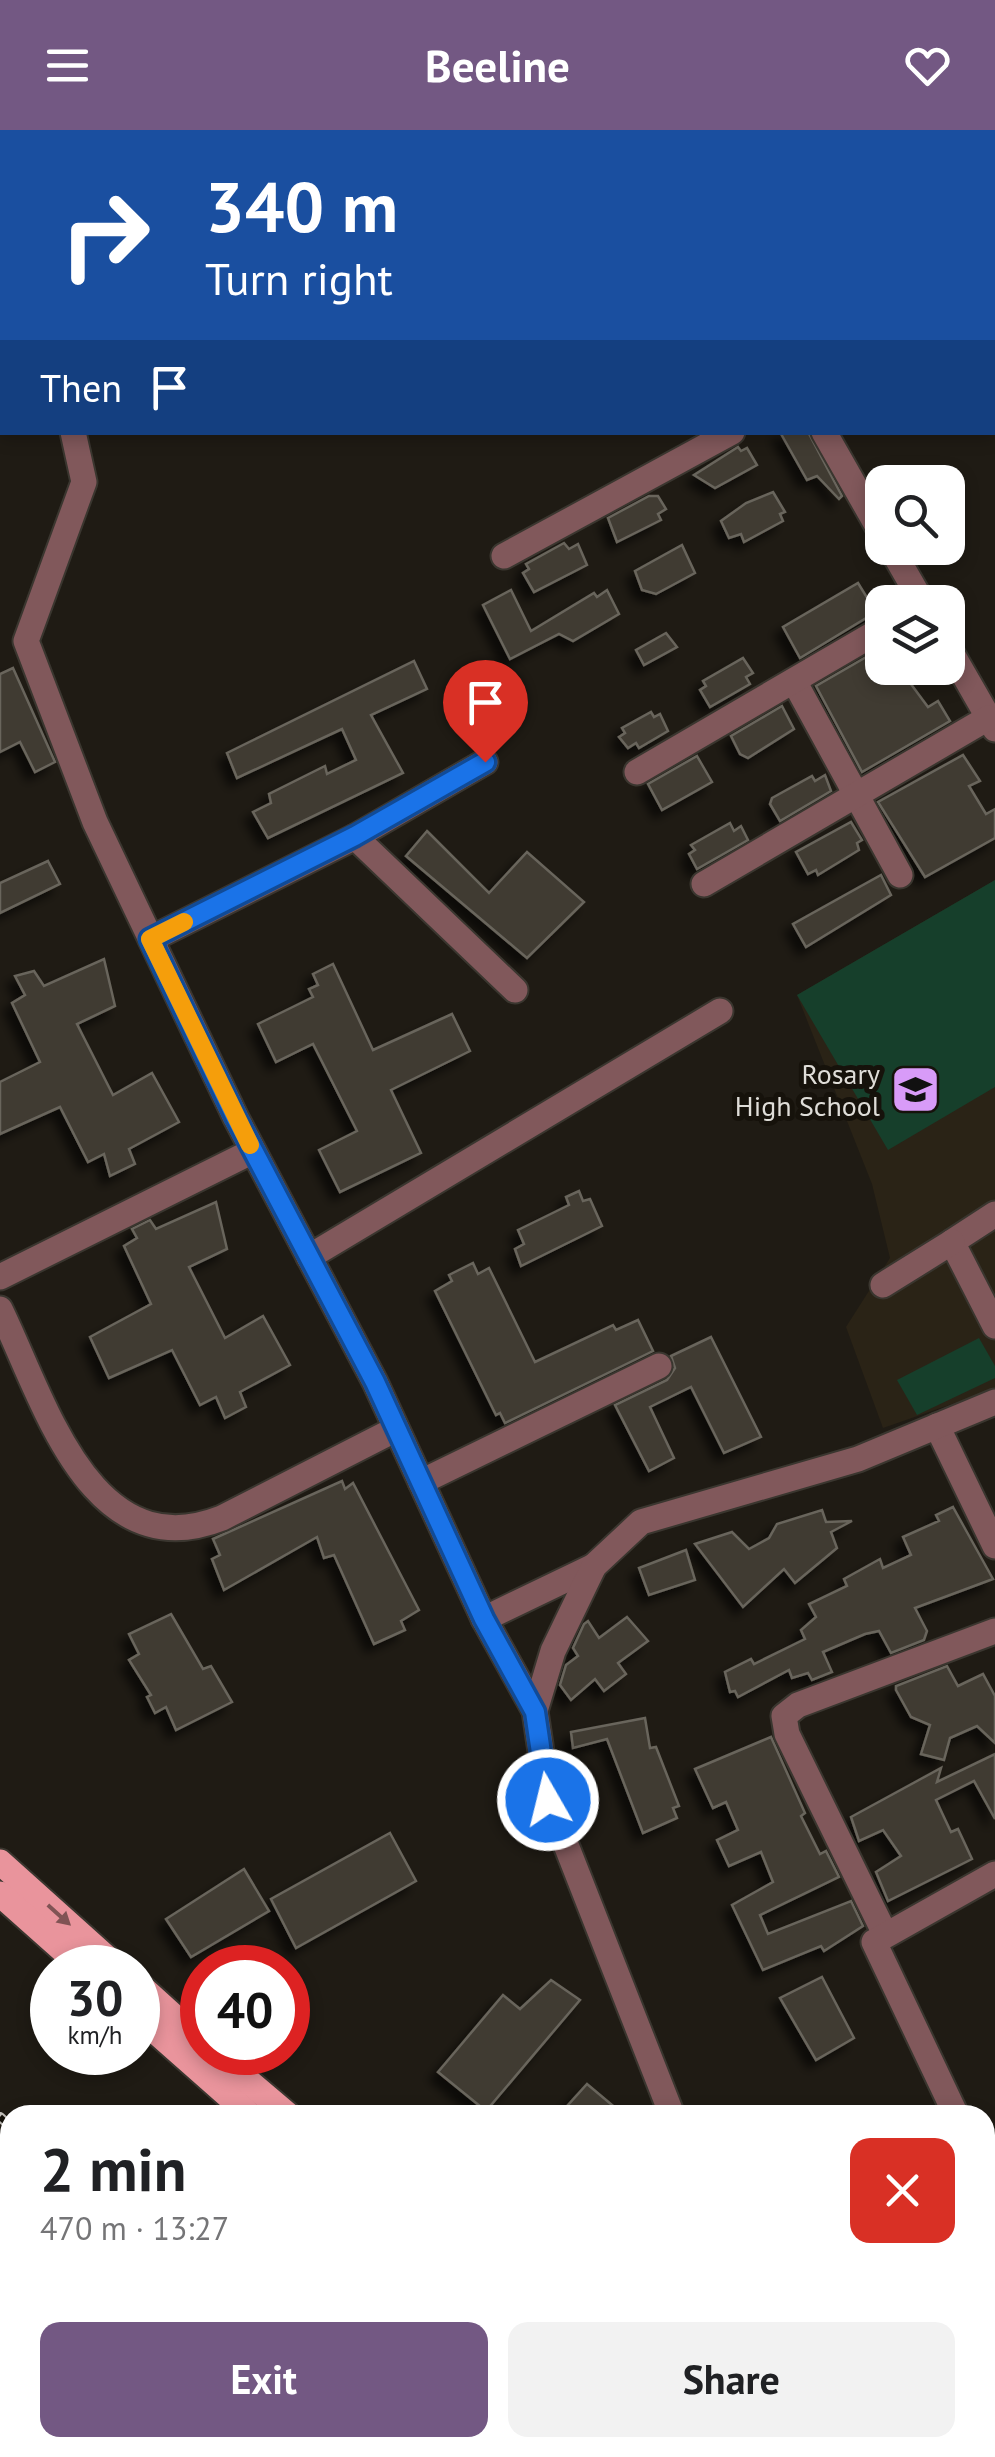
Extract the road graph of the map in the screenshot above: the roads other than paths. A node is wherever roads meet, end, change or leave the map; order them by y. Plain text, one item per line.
1 (74, 435) edge
2 (726, 435) edge
3 (826, 435) edge
4 (865, 504) edge
5 (504, 556) dead end
6 (865, 639) edge
7 (965, 677) edge
8 (794, 680) junction
9 (992, 724) edge
10 (485, 762) dead end
11 (637, 772) dead end
12 (856, 795) junction
13 (355, 836) junction
14 (900, 874) dead end
15 (704, 884) dead end
16 (150, 939) junction
17 (515, 990) dead end
18 (720, 1011) dead end
19 (253, 1151) junction
20 (995, 1214) edge
21 (952, 1242) junction
22 (309, 1257) junction
23 (0, 1277) edge
24 (883, 1286) dead end
25 (0, 1309) edge
26 (995, 1326) edge
27 (659, 1366) dead end
28 (995, 1402) edge
29 (937, 1426) junction
30 (396, 1428) junction
31 (421, 1482) junction
32 (995, 1546) edge
33 (594, 1566) junction
34 (484, 1619) junction
35 (995, 1632) edge
36 (535, 1712) junction
37 (0, 1862) edge
38 (995, 1874) edge
39 (0, 1894) edge
40 (885, 1934) junction
41 (57, 1945) edge
42 (92, 1945) edge
43 (160, 2004) edge
44 (180, 2022) edge
45 (160, 2035) edge
46 (241, 2075) edge
47 (239, 2105) edge
48 (276, 2105) edge
49 (668, 2105) edge
50 (951, 2105) edge

1 - 16 street
2 - 5 street
3 - 4 street
6 - 8 street
7 - 9 street
8 - 11 street
8 - 12 street
9 - 12 street
10 - 13 street
12 - 14 street
12 - 15 street
13 - 16 street
13 - 17 street
16 - 19 street
18 - 22 street
19 - 22 street
19 - 23 street
20 - 21 street
21 - 24 street
21 - 26 street
22 - 30 street
25 - 30 street
27 - 31 street
28 - 29 street
29 - 32 street
29 - 33 street
30 - 31 street
31 - 34 street
33 - 34 street
33 - 36 street
34 - 36 street
35 - 40 street
36 - 49 street
37 -> 42 main road
38 - 40 street
39 - 41 main road
40 - 50 street
43 - 44 main road
45 - 47 main road
46 - 48 main road

